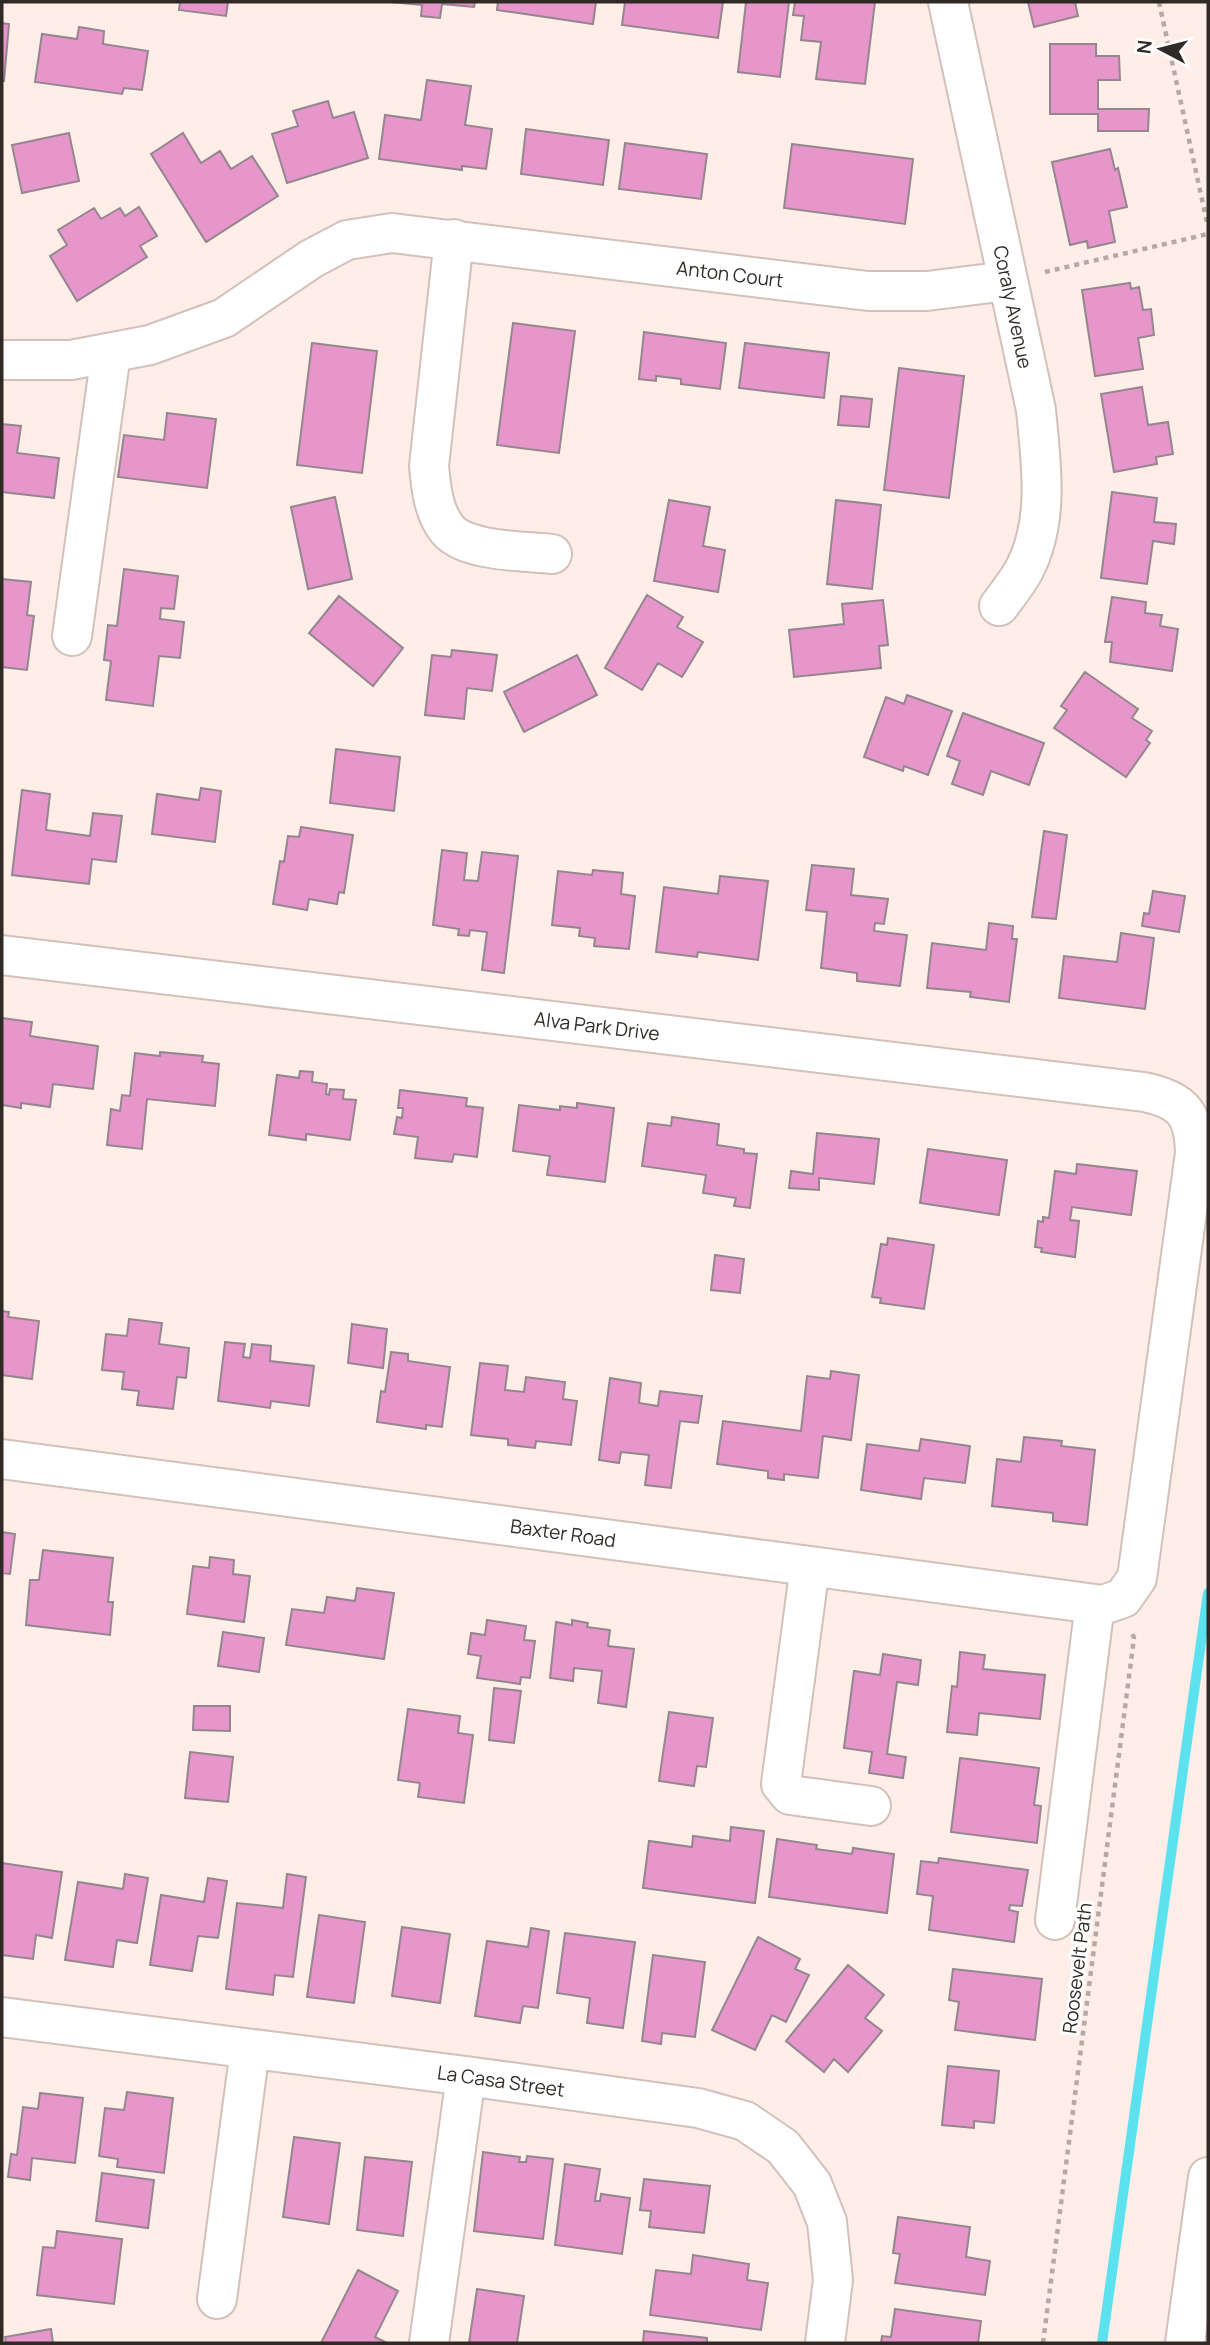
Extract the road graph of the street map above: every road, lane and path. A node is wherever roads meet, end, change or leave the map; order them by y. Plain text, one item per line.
1 (948, 2) edge
2 (1159, 2) edge
3 (1208, 228) edge
4 (1208, 234) edge
5 (454, 239) junction
6 (1007, 281) junction
7 (111, 353) junction
8 (2, 360) edge
9 (552, 554) dead end
10 (999, 606) dead end
11 (72, 636) dead end
12 (2, 955) edge
13 (2, 1459) edge
14 (810, 1566) junction
15 (1109, 1601) junction
16 (871, 1806) dead end
17 (1055, 1920) dead end
18 (2, 2017) edge
19 (250, 2049) junction
20 (466, 2076) junction
21 (1208, 2178) edge
22 (217, 2299) dead end
23 (429, 2343) edge
24 (825, 2343) edge
25 (1043, 2343) edge
26 (1185, 2343) edge

1 - 6 street, Coraly Avenue
2 - 3 path
4 - 6 path
5 - 6 street, Anton Court
5 - 7 street, Anton Court
5 - 9 street
6 - 10 street, Coraly Avenue
7 - 8 street, Anton Court
7 - 11 street
12 - 15 street, Alva Park Drive
13 - 14 street, Baxter Road
14 - 15 street, Baxter Road
14 - 16 street
15 - 17 street
15 - 25 path, Roosevelt Path
18 - 19 street, La Casa Street
19 - 20 street, La Casa Street
19 - 22 street
20 - 23 street
20 - 24 street, La Casa Street
21 - 26 street

